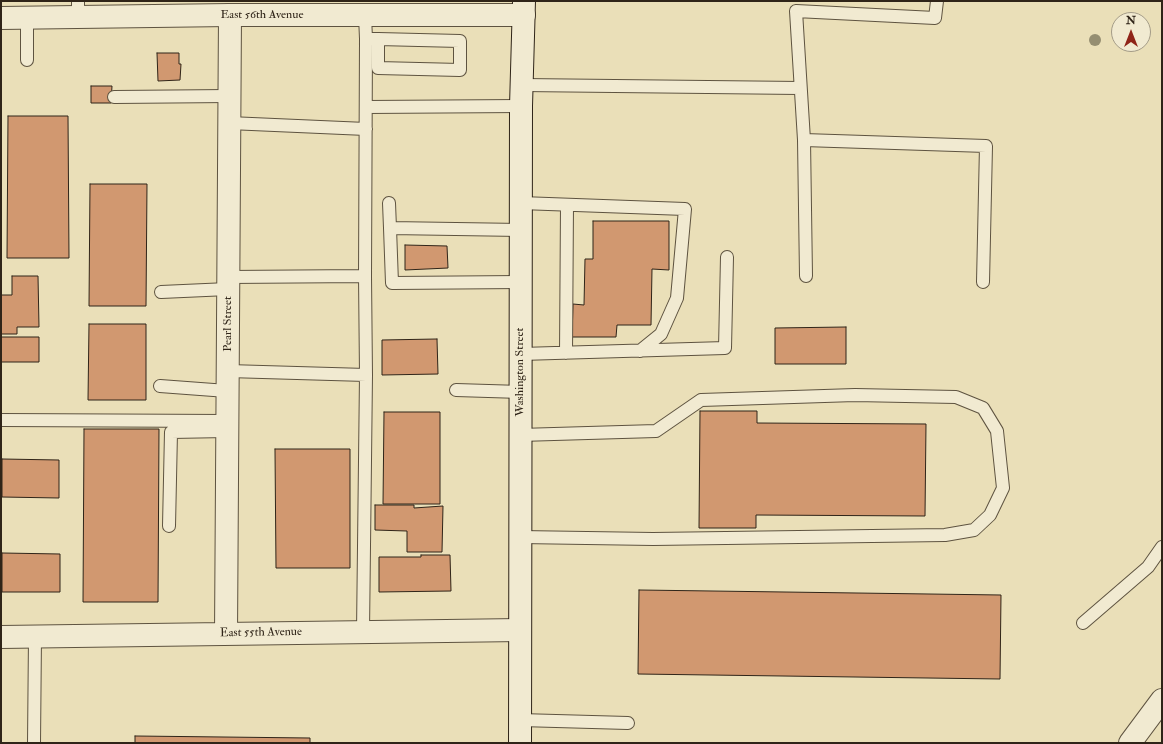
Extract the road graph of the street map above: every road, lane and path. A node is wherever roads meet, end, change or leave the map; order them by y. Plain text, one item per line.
1 (936, 1) edge
2 (796, 6) edge
3 (261, 8) edge
4 (312, 8) edge
5 (466, 8) edge
6 (524, 8) edge
7 (78, 9) edge
8 (221, 10) edge
9 (372, 10) edge
10 (1, 18) edge
11 (27, 18) junction
12 (372, 39) junction
13 (27, 60) dead end
14 (800, 88) junction
15 (229, 96) junction
16 (521, 96) junction
17 (114, 97) dead end
18 (366, 107) junction
19 (229, 123) junction
20 (366, 129) junction
21 (804, 140) junction
22 (389, 203) dead end
23 (521, 203) junction
24 (566, 205) junction
25 (390, 228) junction
26 (521, 230) junction
27 (727, 257) dead end
28 (365, 276) junction
29 (806, 276) dead end
30 (521, 282) junction
31 (983, 282) dead end
32 (228, 283) junction
33 (161, 292) dead end
34 (640, 351) junction
35 (566, 353) junction
36 (521, 354) junction
37 (366, 375) junction
38 (228, 381) junction
39 (160, 386) dead end
40 (456, 390) dead end
41 (521, 392) junction
42 (1, 420) edge
43 (228, 426) junction
44 (520, 436) junction
45 (169, 526) dead end
46 (520, 537) junction
47 (1162, 547) edge
48 (1083, 623) dead end
49 (520, 630) junction
50 (363, 632) junction
51 (226, 634) junction
52 (35, 636) junction
53 (1, 637) edge
54 (1162, 700) edge
55 (520, 720) junction
56 (628, 723) dead end
57 (34, 743) edge
58 (520, 743) edge
59 (1130, 743) edge

1 - 2 lane
2 - 14 lane
3 - 4 street, East 56th Avenue
3 - 8 street, East 56th Avenue
4 - 9 street, East 56th Avenue
5 - 6 street, East 56th Avenue
5 - 9 street, East 56th Avenue
6 - 16 street, Washington Street
7 - 8 street, East 56th Avenue
7 - 11 street, East 56th Avenue
8 - 15 street, Pearl Street
9 - 12 lane
10 - 11 street, East 56th Avenue
11 - 13 lane
12 - 12 lane
12 - 18 lane
14 - 16 lane
14 - 21 lane
15 - 17 lane
15 - 19 street, Pearl Street
16 - 18 lane
16 - 23 street, Washington Street
18 - 20 lane
19 - 20 lane
19 - 32 street, Pearl Street
20 - 28 lane
21 - 29 lane
21 - 31 lane
22 - 25 lane
23 - 24 lane
23 - 26 street, Washington Street
24 - 34 lane
24 - 35 lane
25 - 26 lane
25 - 30 lane
26 - 30 street, Washington Street
27 - 34 lane
28 - 32 lane
28 - 37 lane
30 - 36 street, Washington Street
32 - 33 lane
32 - 38 street, Pearl Street
34 - 35 lane
35 - 36 lane
36 - 41 street, Washington Street
37 - 38 lane
37 - 50 lane
38 - 39 lane
38 - 43 street, Pearl Street
40 - 41 lane
41 - 44 street, Washington Street
42 - 43 lane
43 - 45 lane
43 - 51 street, Pearl Street
44 - 46 street, Washington Street
44 - 46 lane
46 - 49 street, Washington Street
47 - 48 lane
49 - 50 street, East 55th Avenue
49 - 55 street, Washington Street
50 - 51 street, East 55th Avenue
51 - 52 street, East 55th Avenue
52 - 53 street, East 55th Avenue
52 - 57 lane
54 - 59 street
55 - 56 lane
55 - 58 street, Washington Street

